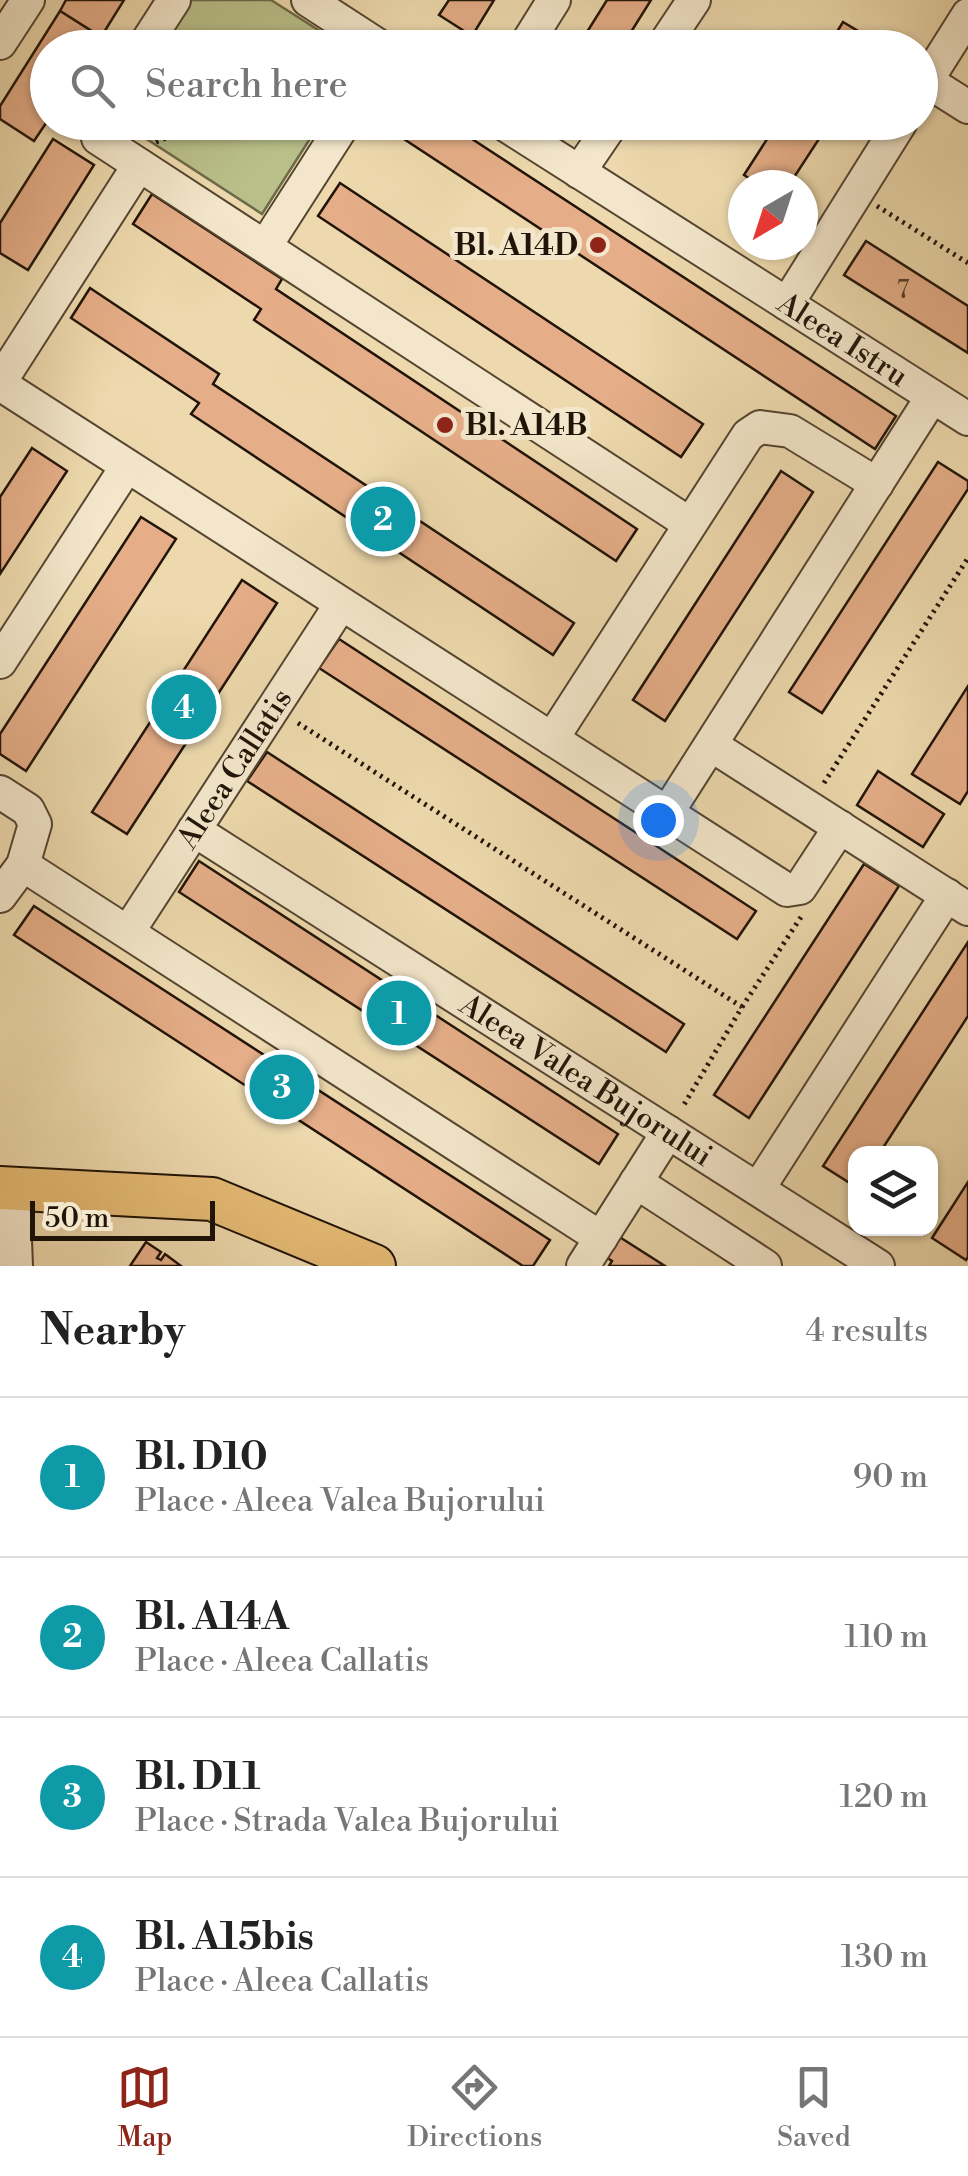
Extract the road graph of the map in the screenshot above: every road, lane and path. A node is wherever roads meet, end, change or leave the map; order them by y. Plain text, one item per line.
1 (28, 0) edge
2 (174, 0) edge
3 (308, 0) edge
4 (554, 0) edge
5 (694, 0) edge
6 (968, 15) edge
7 (155, 30) edge
8 (354, 30) edge
9 (535, 30) edge
10 (674, 30) edge
11 (0, 43) edge
12 (938, 63) edge
13 (938, 92) edge
14 (968, 106) edge
15 (101, 140) edge
16 (161, 140) edge
17 (334, 140) edge
18 (529, 140) edge
19 (600, 140) edge
20 (890, 140) edge
21 (139, 166) junction
22 (579, 172) junction
23 (856, 193) junction
24 (266, 245) junction
25 (968, 264) edge
26 (787, 304) junction
27 (0, 383) edge
28 (932, 396) junction
29 (968, 419) edge
30 (127, 466) junction
31 (877, 484) junction
32 (690, 524) junction
33 (968, 558) edge
34 (341, 604) junction
35 (0, 662) edge
36 (274, 707) junction
37 (552, 739) junction
38 (711, 745) junction
39 (0, 792) edge
40 (808, 807) junction
41 (667, 813) junction
42 (840, 828) junction
43 (194, 830) junction
44 (24, 864) junction
45 (0, 896) edge
46 (813, 898) dead end
47 (957, 902) edge
48 (128, 932) junction
49 (742, 1007) junction
50 (668, 1132) junction
51 (636, 1182) junction
52 (7, 1188) edge
53 (758, 1189) junction
54 (600, 1238) junction
55 (16, 1266) edge
56 (374, 1266) edge
57 (583, 1266) edge
58 (765, 1266) edge
59 (878, 1266) edge

1 - 11 street
2 - 7 street
3 - 8 street
4 - 9 street
5 - 10 street
6 - 12 street
13 - 14 street
15 - 21 street
16 - 21 path
17 - 24 street
18 - 22 street, Aleea Istru
19 - 22 street
20 - 23 street
21 - 24 street
21 - 27 street
22 - 26 street, Aleea Istru
23 - 25 path
23 - 26 street
24 - 32 street
26 - 28 street, Aleea Istru
27 - 30 street
28 - 29 street, Aleea Istru
28 - 31 street, Aleea Istru
30 - 34 street
30 - 35 street
31 - 32 street
31 - 38 street, Aleea Istru
32 - 37 street
33 - 40 path
34 - 36 street, Aleea Callatis
34 - 37 street
36 - 43 street, Aleea Callatis
36 - 49 path
37 - 41 street
38 - 40 street
38 - 41 street
39 - 44 street
40 - 42 street
41 - 42 street
42 - 47 street
43 - 48 street, Aleea Callatis
43 - 50 street, Aleea Valea Bujorului
44 - 45 street
44 - 48 street
46 - 49 path
47 - 53 street
48 - 54 street
49 - 50 path
50 - 51 street
50 - 53 street, Aleea Valea Bujorului
51 - 54 street
51 - 58 street, Aleea Valea Bujorului
52 - 55 street
52 - 56 main road
53 - 59 street, Aleea Valea Bujorului
54 - 57 street

